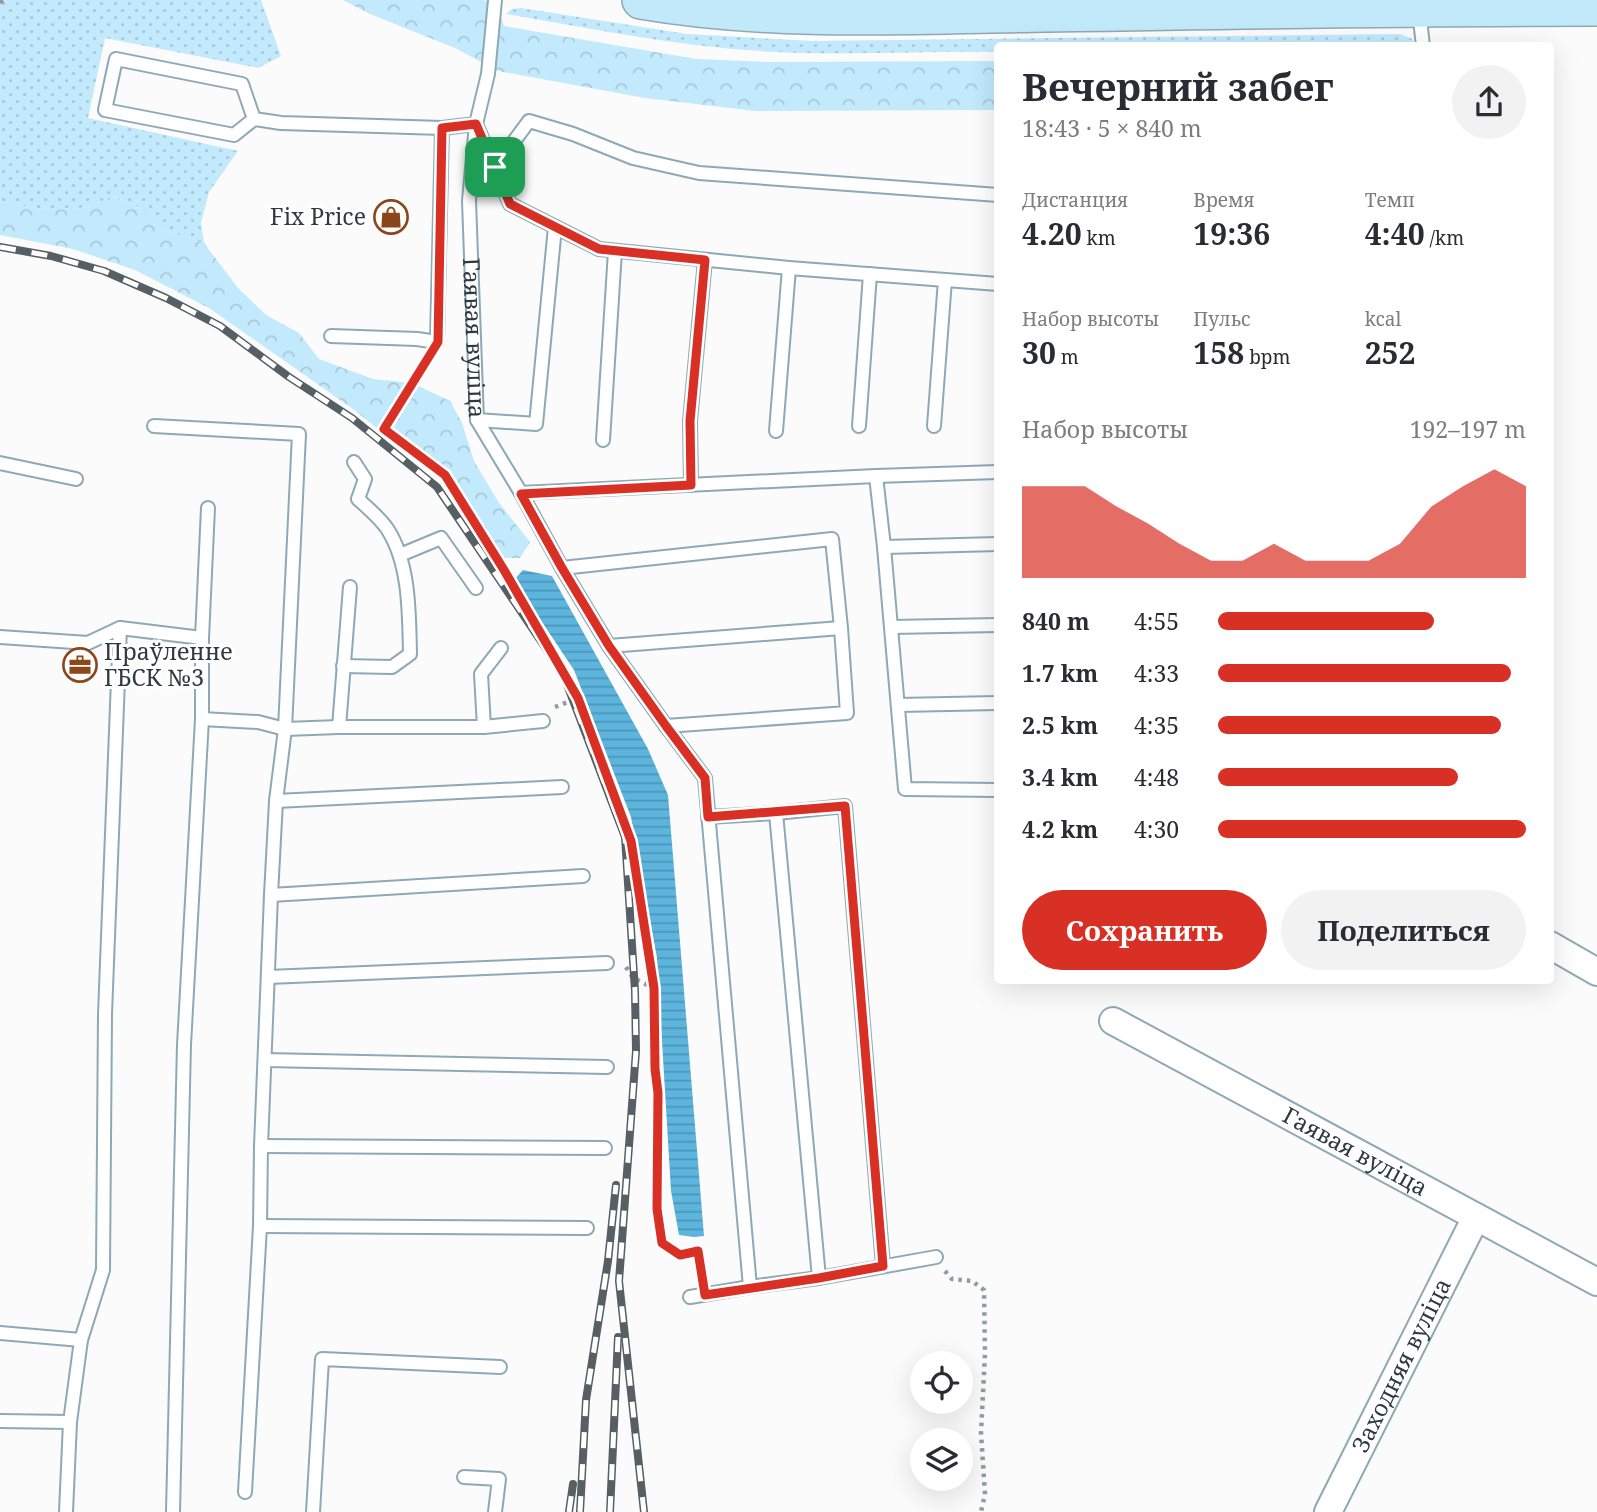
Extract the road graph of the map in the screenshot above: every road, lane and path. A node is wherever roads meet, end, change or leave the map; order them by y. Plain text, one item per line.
1 (6, 0) edge
2 (495, 0) edge
3 (641, 0) edge
4 (0, 2) edge
5 (1419, 4) edge
6 (970, 7) edge
7 (1597, 7) edge
8 (1423, 42) edge
9 (254, 119) junction
10 (476, 124) junction
11 (442, 128) junction
12 (495, 167) junction
13 (994, 195) edge
14 (555, 226) junction
15 (615, 251) junction
16 (705, 260) junction
17 (789, 268) junction
18 (870, 274) junction
19 (945, 280) junction
20 (994, 284) edge
21 (331, 337) dead end
22 (438, 342) junction
23 (477, 420) junction
24 (154, 426) dead end
25 (859, 426) dead end
26 (934, 426) dead end
27 (776, 431) dead end
28 (603, 440) dead end
29 (354, 462) dead end
30 (0, 463) edge
31 (994, 472) edge
32 (876, 476) junction
33 (76, 479) dead end
34 (691, 485) junction
35 (521, 494) junction
36 (208, 508) dead end
37 (994, 544) edge
38 (884, 547) junction
39 (400, 555) junction
40 (562, 568) junction
41 (350, 587) dead end
42 (476, 588) dead end
43 (994, 625) edge
44 (891, 627) junction
45 (120, 628) junction
46 (841, 628) junction
47 (0, 637) edge
48 (202, 638) junction
49 (609, 646) junction
50 (501, 648) dead end
51 (343, 666) junction
52 (578, 698) junction
53 (994, 702) edge
54 (556, 705) dead end
55 (898, 705) junction
56 (202, 719) junction
57 (543, 721) dead end
58 (666, 726) junction
59 (340, 727) junction
60 (484, 727) junction
61 (285, 729) junction
62 (562, 786) dead end
63 (994, 789) edge
64 (276, 801) junction
65 (776, 813) junction
66 (708, 817) junction
67 (583, 876) dead end
68 (271, 895) junction
69 (1554, 947) edge
70 (607, 963) joint
71 (1597, 972) edge
72 (268, 976) junction
73 (654, 988) junction
74 (1113, 1021) dead end
75 (265, 1060) junction
76 (607, 1067) dead end
77 (261, 1146) junction
78 (605, 1148) dead end
79 (1476, 1217) junction
80 (260, 1226) junction
81 (587, 1228) dead end
82 (936, 1256) joint
83 (883, 1266) junction
84 (819, 1278) junction
85 (1597, 1282) edge
86 (750, 1287) junction
87 (705, 1295) junction
88 (690, 1297) dead end
89 (0, 1333) edge
90 (81, 1340) junction
91 (500, 1367) dead end
92 (0, 1421) edge
93 (70, 1422) junction
94 (464, 1477) dead end
95 (245, 1492) dead end
96 (66, 1512) edge
97 (173, 1512) edge
98 (313, 1512) edge
99 (495, 1512) edge
100 (981, 1512) edge
101 (1328, 1512) edge

1 - 4 path
2 - 10 lane, Гаявая вуліца
3 - 6 street
5 - 6 street
5 - 7 street
5 - 8 lane
9 - 9 lane
9 - 11 lane
10 - 11 lane
10 - 12 lane
10 - 23 lane, Гаявая вуліца
11 - 22 lane
12 - 13 lane
12 - 14 lane
14 - 15 lane
14 - 23 lane
15 - 16 lane
15 - 28 lane
16 - 17 lane
16 - 34 lane
17 - 18 lane
17 - 27 lane
18 - 19 lane
18 - 25 lane
19 - 20 lane
19 - 26 lane
21 - 22 lane
22 - 52 path
23 - 35 lane, Гаявая вуліца
24 - 61 lane
29 - 39 lane
30 - 33 lane
31 - 32 lane
32 - 34 lane
32 - 38 lane
34 - 35 lane
35 - 40 lane, Гаявая вуліца
36 - 48 lane
37 - 38 lane
38 - 44 lane
39 - 42 lane
39 - 51 lane
40 - 46 lane
40 - 49 lane, Гаявая вуліца
41 - 51 lane
43 - 44 lane
44 - 55 lane
45 - 47 lane
45 - 48 lane
45 - 90 lane
46 - 49 lane
46 - 58 lane
48 - 56 lane
49 - 58 lane, Гаявая вуліца
50 - 60 lane
51 - 59 lane
52 - 54 path
52 - 73 path
53 - 55 lane
55 - 63 lane
56 - 61 lane
56 - 97 lane
57 - 60 lane
58 - 66 lane, Гаявая вуліца
59 - 60 lane
59 - 61 lane
61 - 64 lane
62 - 64 lane
64 - 68 lane
65 - 66 lane
65 - 83 lane
65 - 84 lane
66 - 86 lane
67 - 68 lane
68 - 72 lane
69 - 71 street
70 - 72 lane
70 - 73 path
72 - 75 lane
73 - 87 path
74 - 79 street, Гаявая вуліца
75 - 76 lane
75 - 77 lane
77 - 78 lane
77 - 80 lane
79 - 85 street, Гаявая вуліца
79 - 101 street, Заходняя вуліца
80 - 81 lane
80 - 95 lane
82 - 83 lane
82 - 100 path
83 - 84 lane
84 - 86 lane
86 - 87 lane
87 - 88 lane
89 - 90 lane
90 - 93 lane
91 - 98 lane
92 - 93 lane
93 - 96 lane
94 - 99 lane

